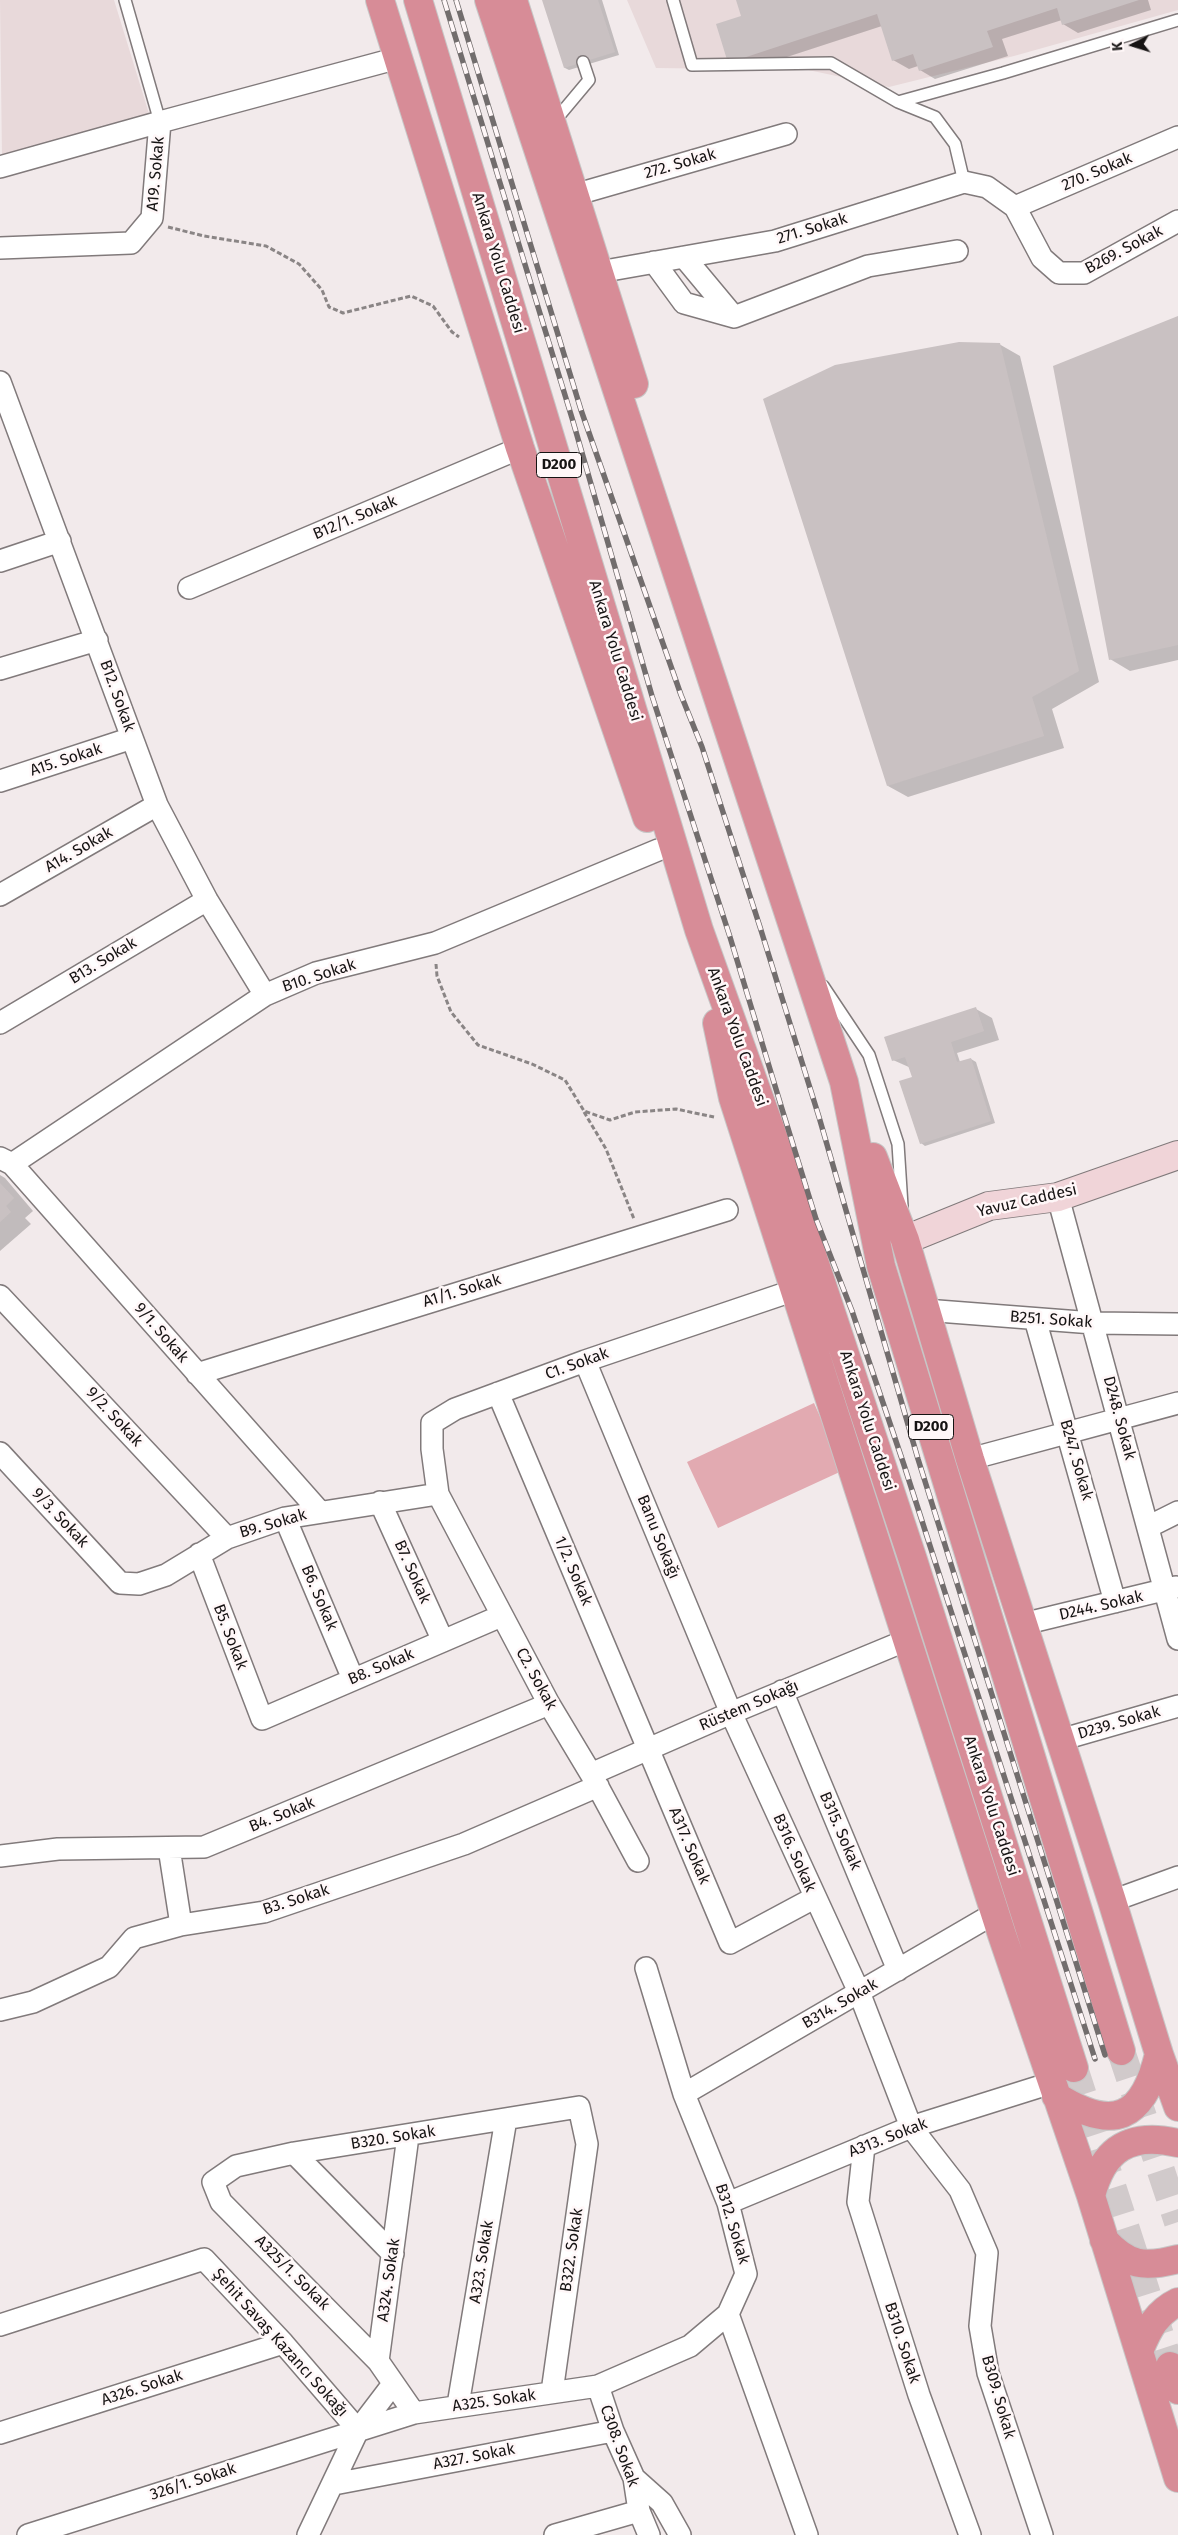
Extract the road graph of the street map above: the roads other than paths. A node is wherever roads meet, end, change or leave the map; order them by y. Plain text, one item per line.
1 (125, 0) edge
2 (380, 0) edge
3 (418, 0) edge
4 (489, 0) edge
5 (513, 0) edge
6 (672, 0) edge
7 (1178, 20) edge
8 (398, 58) junction
9 (583, 62) dead end
10 (898, 102) junction
11 (160, 122) junction
12 (552, 124) junction
13 (786, 134) dead end
14 (1178, 137) edge
15 (0, 168) edge
16 (964, 182) junction
17 (574, 194) junction
18 (1015, 207) junction
19 (1178, 221) edge
20 (0, 248) edge
21 (957, 252) dead end
22 (684, 257) junction
23 (654, 262) junction
24 (599, 272) junction
25 (734, 317) junction
26 (0, 382) edge
27 (520, 448) junction
28 (60, 541) junction
29 (0, 561) edge
30 (189, 588) dead end
31 (97, 640) junction
32 (0, 668) edge
33 (132, 738) junction
34 (0, 782) edge
35 (751, 801) junction
36 (157, 805) junction
37 (658, 850) junction
38 (0, 895) edge
39 (207, 900) junction
40 (699, 930) junction
41 (803, 955) junction
42 (710, 962) junction
43 (265, 995) junction
44 (0, 1023) edge
45 (844, 1082) junction
46 (1178, 1155) edge
47 (6, 1161) edge
48 (1058, 1197) junction
49 (727, 1210) dead end
50 (905, 1240) junction
51 (794, 1290) junction
52 (0, 1296) edge
53 (925, 1310) junction
54 (1035, 1319) junction
55 (1093, 1323) junction
56 (1178, 1324) edge
57 (585, 1361) junction
58 (197, 1374) junction
59 (498, 1393) junction
60 (1178, 1403) edge
61 (1120, 1420) junction
62 (1068, 1433) junction
63 (0, 1454) edge
64 (970, 1459) junction
65 (438, 1494) junction
66 (380, 1502) junction
67 (320, 1512) junction
68 (1178, 1512) edge
69 (285, 1518) junction
70 (1148, 1527) junction
71 (227, 1538) junction
72 (199, 1554) junction
73 (120, 1583) joint
74 (1171, 1589) edge
75 (1115, 1602) junction
76 (501, 1616) junction
77 (1023, 1624) junction
78 (1178, 1639) edge
79 (907, 1640) junction
80 (442, 1641) junction
81 (353, 1679) junction
82 (782, 1691) junction
83 (549, 1704) junction
84 (1178, 1706) edge
85 (731, 1713) junction
86 (262, 1719) joint
87 (1060, 1740) junction
88 (647, 1749) junction
89 (595, 1780) junction
90 (170, 1848) junction
91 (0, 1856) edge
92 (638, 1861) dead end
93 (1178, 1877) edge
94 (814, 1898) junction
95 (1112, 1901) junction
96 (995, 1913) junction
97 (181, 1925) junction
98 (646, 1968) dead end
99 (898, 1970) junction
100 (859, 1992) junction
101 (0, 2010) edge
102 (1122, 2051) tunnel mouth
103 (1159, 2054) junction
104 (1074, 2068) tunnel mouth
105 (1054, 2090) junction
106 (684, 2094) junction
107 (579, 2107) joint
108 (1178, 2108) edge
109 (506, 2119) junction
110 (912, 2128) junction
111 (408, 2136) junction
112 (1178, 2143) edge
113 (864, 2146) junction
114 (294, 2153) junction
115 (212, 2182) joint
116 (1091, 2196) junction
117 (728, 2203) junction
118 (1104, 2240) junction
119 (393, 2254) junction
120 (1178, 2259) edge
121 (1178, 2302) edge
122 (728, 2314) junction
123 (0, 2325) edge
124 (284, 2343) junction
125 (1140, 2349) junction
126 (378, 2360) junction
127 (393, 2384) junction
128 (598, 2386) junction
129 (552, 2392) junction
130 (458, 2405) junction
131 (414, 2413) junction
132 (358, 2430) junction
133 (613, 2430) junction
134 (0, 2433) edge
135 (634, 2478) junction
136 (1178, 2478) edge
137 (334, 2484) junction
138 (639, 2511) junction
139 (28, 2535) edge
140 (308, 2535) edge
141 (555, 2535) edge
142 (649, 2535) edge
143 (680, 2535) edge
144 (807, 2535) edge
145 (970, 2535) edge
146 (1042, 2535) edge

1 - 11 lane
2 - 8 highway
3 - 40 highway, Ankara Yolu Caddesi / D200
4 - 35 highway, D200
5 - 12 highway
6 - 10 lane
7 - 10 lane
8 - 11 street, A19. Sokak
8 - 27 highway
9 - 12 lane
10 - 16 lane
11 - 15 street
11 - 20 street, A19. Sokak
12 - 17 highway
13 - 17 street, 272. Sokak
14 - 18 street, 270. Sokak
16 - 18 street
16 - 22 street, 271. Sokak
17 - 24 highway
18 - 19 street, B269. Sokak
21 - 25 street
22 - 23 street, 271. Sokak
22 - 25 street
23 - 24 street, 271. Sokak
23 - 25 street
24 - 35 highway
26 - 28 street, B12. Sokak
27 - 30 street, B12/1. Sokak
27 - 37 highway
28 - 29 street
28 - 31 street, B12. Sokak
31 - 32 street
31 - 33 street, B12. Sokak
33 - 34 street, A15. Sokak
33 - 36 street, B12. Sokak
35 - 41 highway, D200
36 - 38 street, A14. Sokak
36 - 39 street, B12. Sokak
37 - 40 highway
37 - 43 street, B10. Sokak
39 - 43 street, B12. Sokak
39 - 44 street, B13. Sokak
40 - 42 highway, Ankara Yolu Caddesi / D200
41 - 45 highway, D200
41 - 50 lane
42 - 51 highway
42 - 104 highway, Ankara Yolu Caddesi / D200
43 - 47 street, B10. Sokak
45 - 50 highway
45 - 102 highway, D200
46 - 48 main road, Yavuz Caddesi
47 - 58 street, 9/1. Sokak
48 - 50 main road, Yavuz Caddesi
48 - 55 street, D248. Sokak
49 - 58 street, A1/1. Sokak
50 - 53 highway
51 - 57 street, C1. Sokak
51 - 79 highway
52 - 71 street, 9/2. Sokak
53 - 54 street, B251. Sokak
53 - 64 highway
54 - 55 street, B251. Sokak
54 - 62 street, B247. Sokak
55 - 56 street, B251. Sokak
55 - 61 street, D248. Sokak
57 - 59 street, C1. Sokak
57 - 85 street, Banu Sokağı
58 - 67 street, 9/1. Sokak
59 - 65 street, C1. Sokak
59 - 88 street, 1/2. Sokak
60 - 61 street
61 - 62 street
61 - 70 street, D248. Sokak
62 - 64 street
62 - 75 street, B247. Sokak
63 - 73 street, 9/3. Sokak
64 - 77 highway
65 - 66 street, B9. Sokak
65 - 76 street, C2. Sokak
66 - 67 street, B9. Sokak
66 - 80 street, B7. Sokak
67 - 69 street, B9. Sokak
68 - 70 street
69 - 71 street, B9. Sokak
69 - 81 street, B6. Sokak
70 - 74 street, D248. Sokak
71 - 72 street, B9. Sokak
72 - 73 street, B9. Sokak
72 - 86 street, B5. Sokak
74 - 75 street, D244. Sokak
74 - 78 street, D248. Sokak
75 - 77 street, D244. Sokak
76 - 80 street, B8. Sokak
76 - 83 street, C2. Sokak
77 - 87 highway
79 - 82 street, Rüstem Sokağı
79 - 96 highway
80 - 81 street, B8. Sokak
81 - 86 street, B8. Sokak
82 - 85 street, Rüstem Sokağı
82 - 99 street, B315. Sokak
83 - 89 street, C2. Sokak
83 - 90 street, B4. Sokak
84 - 87 street, D239. Sokak
85 - 88 street, Rüstem Sokağı
85 - 94 street, B316. Sokak
87 - 95 highway
88 - 89 street, Rüstem Sokağı
88 - 94 street, A317. Sokak
89 - 92 street, C2. Sokak
89 - 97 street, B3. Sokak
90 - 91 street, B4. Sokak
90 - 97 street
93 - 95 street
94 - 100 street, B316. Sokak
95 - 103 highway
96 - 99 street, B314. Sokak
96 - 105 highway
97 - 101 street, B3. Sokak
98 - 106 street, B312. Sokak
99 - 100 street, B314. Sokak
100 - 106 street, B314. Sokak
100 - 110 street, B316. Sokak
103 - 105 highway
103 - 108 highway
105 - 110 street, A313. Sokak
105 - 116 highway
106 - 117 street, B312. Sokak
107 - 109 street, B320. Sokak
107 - 129 street, B322. Sokak
109 - 111 street, B320. Sokak
109 - 130 street, A323. Sokak
110 - 113 street, A313. Sokak
110 - 146 street, B309. Sokak
111 - 114 street, B320. Sokak
111 - 119 street, A324. Sokak
112 - 116 highway
113 - 117 street, A313. Sokak
113 - 145 street, B310. Sokak
114 - 115 street, B320. Sokak
114 - 119 street
115 - 126 street, A325/1. Sokak
116 - 118 highway
117 - 122 street, B312. Sokak
118 - 120 highway
118 - 125 highway
119 - 126 street, A324. Sokak
121 - 125 highway
122 - 128 street, A325. Sokak
122 - 144 street
123 - 124 street, Şehit Savaş Kazancı Sokağı
124 - 132 street, Şehit Savaş Kazancı Sokağı
124 - 134 street, A326. Sokak
125 - 136 highway
126 - 127 street
127 - 131 street
127 - 132 street
128 - 129 street, A325. Sokak
128 - 133 street, C308. Sokak
129 - 130 street, A325. Sokak
130 - 131 street, A325. Sokak
131 - 132 street, A325. Sokak
132 - 137 street
132 - 139 street, 326/1. Sokak
133 - 135 street, C308. Sokak
133 - 137 street, A327. Sokak
135 - 138 street, C308. Sokak
135 - 143 street
137 - 140 street
138 - 141 street
138 - 142 street, C308. Sokak

